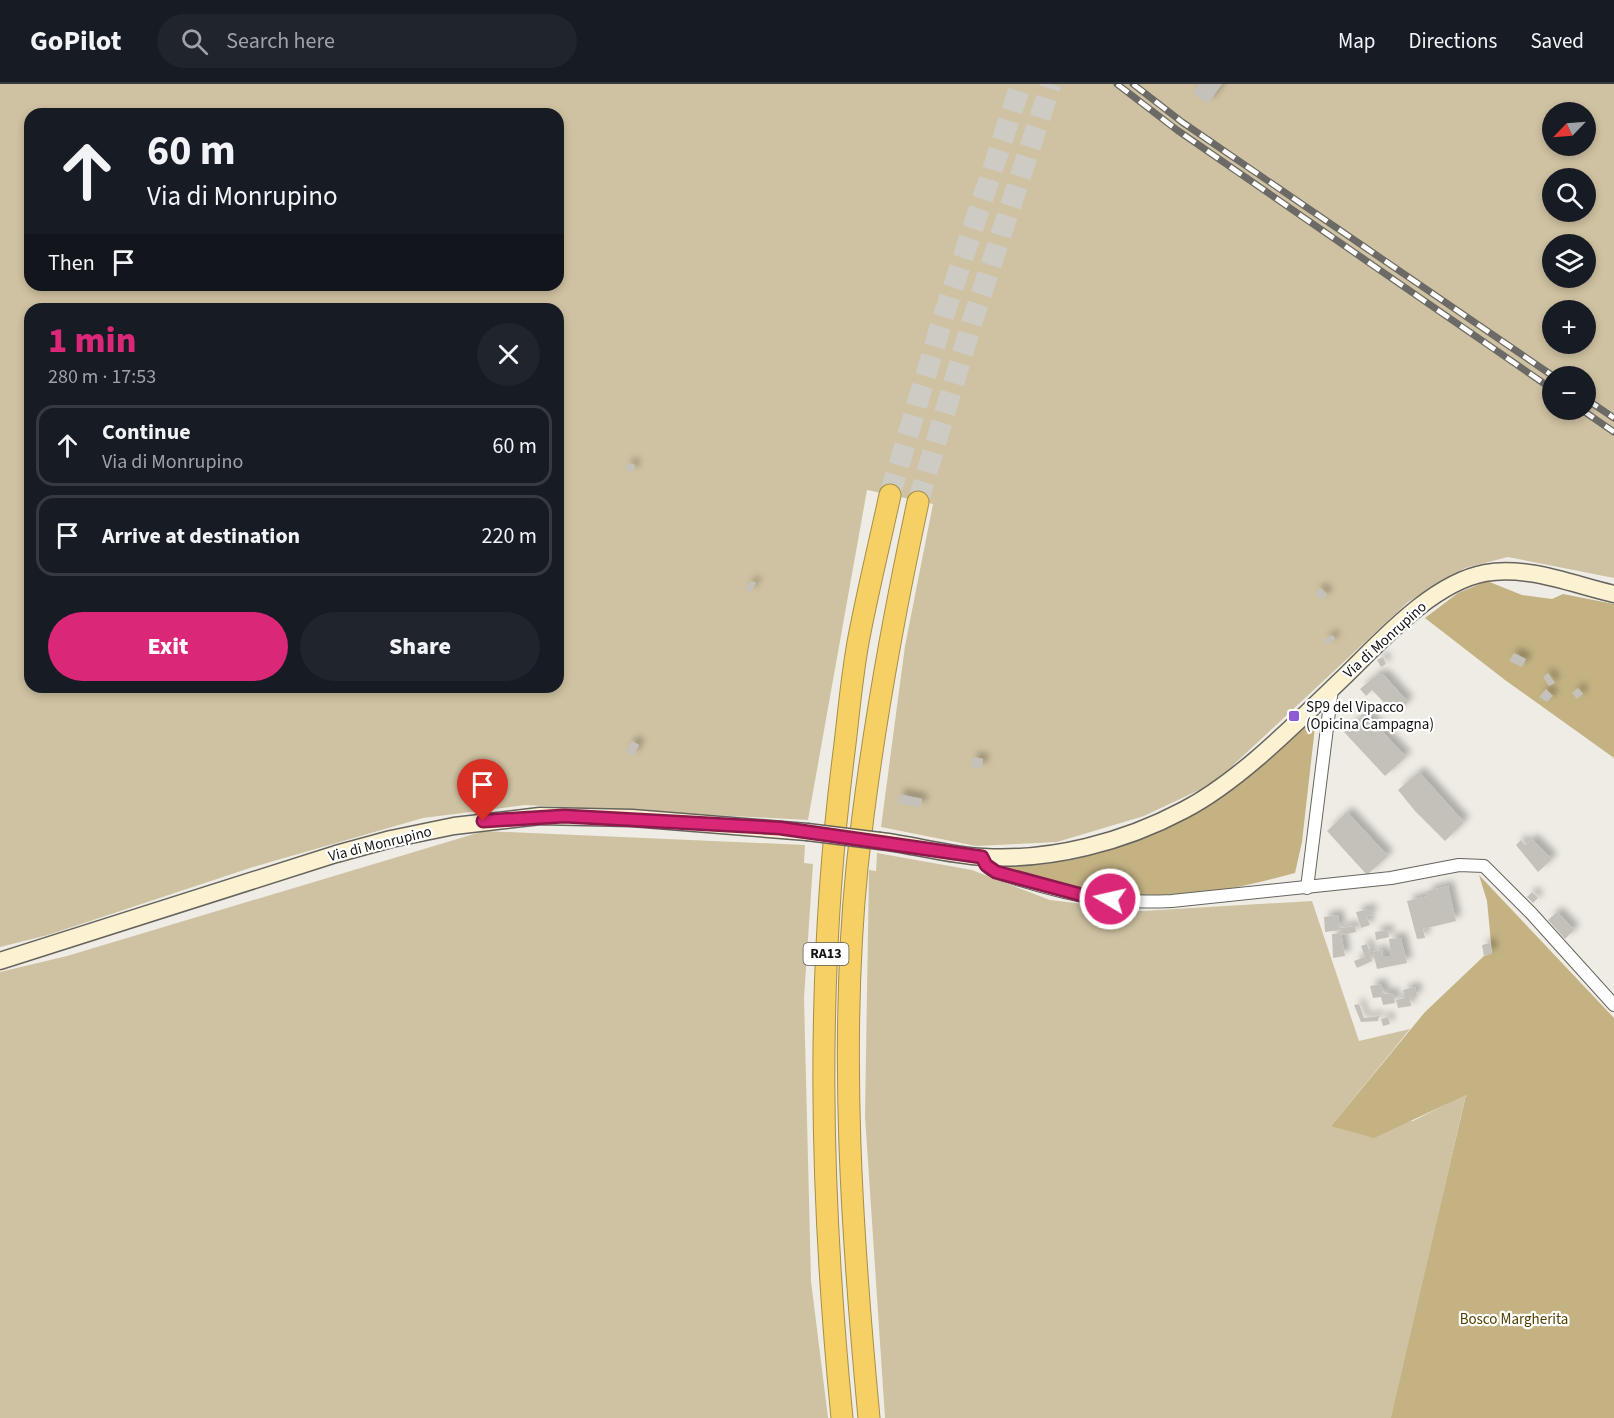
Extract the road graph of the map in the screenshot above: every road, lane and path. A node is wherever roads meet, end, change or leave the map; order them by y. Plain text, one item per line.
1 (890, 495) tunnel mouth
2 (918, 502) tunnel mouth
3 (1614, 594) edge
4 (1332, 688) junction
5 (982, 857) junction
6 (1307, 888) junction
7 (0, 961) edge
8 (1614, 1005) edge
9 (842, 1418) edge
10 (869, 1418) edge

1 - 9 highway, RA13
2 - 10 highway, RA13
3 - 4 main road, Via di Monrupino
4 - 5 main road, Via di Monrupino
4 - 6 street
5 - 6 street
5 - 7 main road, Via di Monrupino, bridge
6 - 8 street

